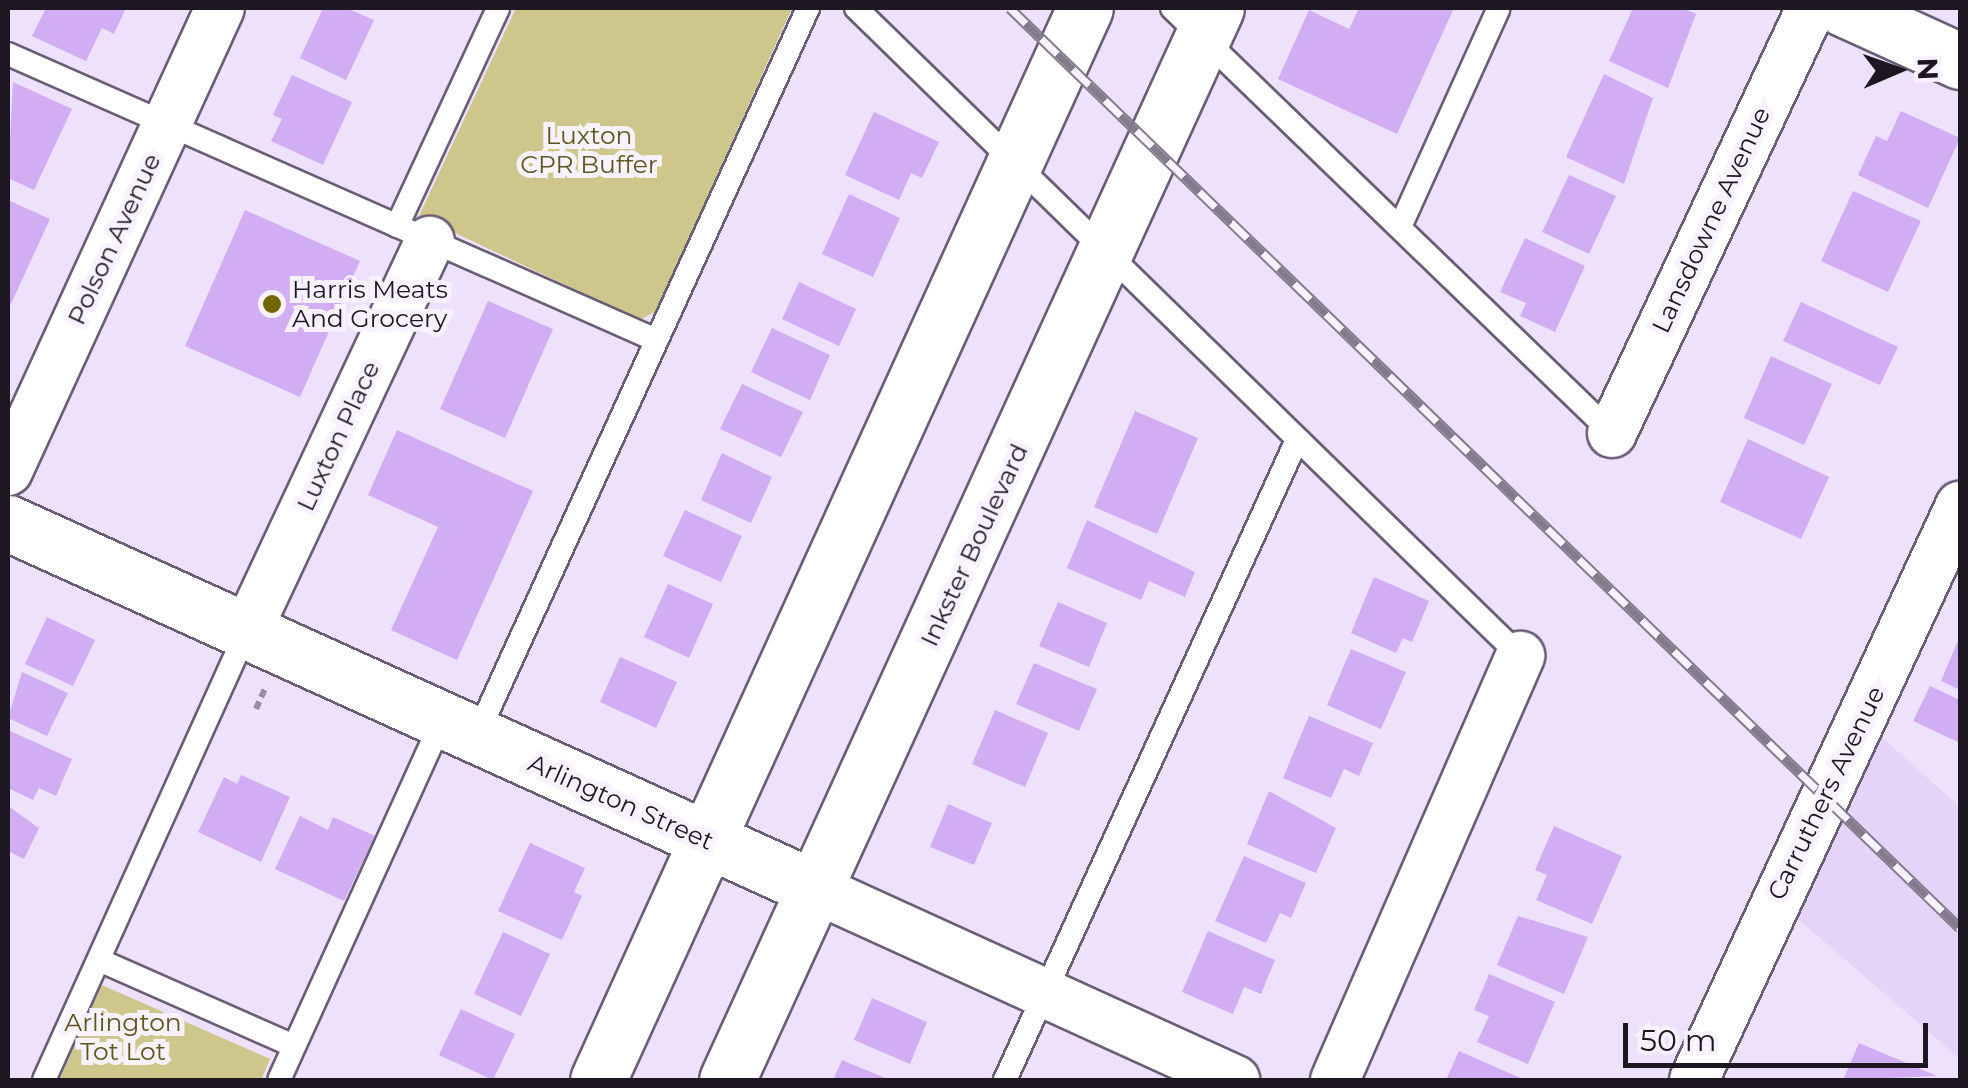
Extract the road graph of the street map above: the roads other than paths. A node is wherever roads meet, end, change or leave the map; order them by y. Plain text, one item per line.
1 (220, 8) edge
2 (498, 8) edge
3 (808, 8) edge
4 (856, 8) edge
5 (1085, 8) edge
6 (1499, 8) edge
7 (1811, 8) edge
8 (1843, 8) edge
9 (1197, 18) edge
10 (8, 54) edge
11 (1960, 61) edge
12 (166, 125) junction
13 (1013, 167) junction
14 (1400, 226) junction
15 (413, 234) junction
16 (1108, 257) junction
17 (656, 340) junction
18 (1612, 433) joint
19 (1296, 442) junction
20 (8, 470) edge
21 (1960, 506) edge
22 (8, 523) edge
23 (247, 631) junction
24 (1520, 656) joint
25 (459, 729) junction
26 (707, 842) junction
27 (814, 888) junction
28 (99, 960) junction
29 (1045, 994) junction
30 (294, 1046) junction
31 (44, 1080) edge
32 (279, 1080) edge
33 (598, 1080) edge
34 (728, 1080) edge
35 (1005, 1080) edge
36 (1235, 1080) edge
37 (1334, 1080) edge
38 (1694, 1080) edge

1 - 12 street, Polson Avenue
2 - 15 lane
3 - 17 lane
4 - 13 lane
5 - 13 main road
6 - 14 lane
7 - 18 street, Lansdowne Avenue
8 - 11 main road
9 - 14 lane
9 - 16 main road, Inkster Boulevard
10 - 12 lane
12 - 15 lane
12 - 20 street, Polson Avenue
13 - 16 lane
13 - 26 main road
14 - 18 lane
15 - 17 lane
15 - 23 street, Luxton Place
16 - 19 lane
16 - 27 main road, Inkster Boulevard
17 - 25 lane
19 - 24 lane
19 - 29 lane
21 - 38 street, Carruthers Avenue
22 - 23 main road, Arlington Street
23 - 25 main road, Arlington Street
23 - 28 lane
24 - 37 street
25 - 26 main road, Arlington Street
25 - 30 lane
26 - 27 main road, Arlington Street
26 - 33 main road
27 - 29 street, Arlington Street
27 - 34 main road, Inkster Boulevard
28 - 30 lane
28 - 31 lane
29 - 35 lane
29 - 36 street, Arlington Street
30 - 32 lane

